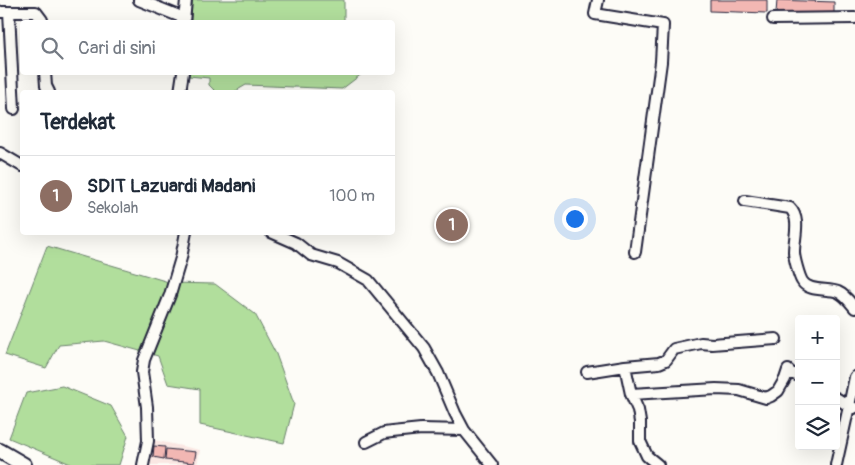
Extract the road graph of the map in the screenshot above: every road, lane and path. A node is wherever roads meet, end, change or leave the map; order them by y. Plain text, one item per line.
1 (37, 0) edge
2 (186, 0) edge
3 (598, 0) edge
4 (145, 1) edge
5 (4, 12) edge
6 (36, 12) junction
7 (855, 18) edge
8 (773, 19) dead end
9 (42, 20) edge
10 (184, 20) edge
11 (45, 75) edge
12 (183, 75) edge
13 (49, 90) edge
14 (180, 90) edge
15 (14, 109) dead end
16 (0, 153) edge
17 (20, 165) edge
18 (745, 201) dead end
19 (185, 235) edge
20 (288, 236) edge
21 (635, 252) dead end
22 (855, 308) edge
23 (776, 339) dead end
24 (625, 366) junction
25 (587, 372) dead end
26 (795, 375) edge
27 (855, 377) edge
28 (631, 394) junction
29 (840, 400) edge
30 (852, 407) edge
31 (464, 430) junction
32 (366, 442) dead end
33 (0, 451) edge
34 (649, 461) edge
35 (24, 465) edge
36 (143, 465) edge
37 (492, 465) edge
38 (658, 465) edge
39 (836, 465) edge

1 - 6 street
2 - 10 street
3 - 21 street
4 - 10 street
5 - 6 street
5 - 15 street
6 - 9 street
7 - 8 street
11 - 13 street
12 - 14 street
16 - 17 street
18 - 22 street
19 - 36 street
20 - 31 street
23 - 24 street
24 - 25 street
24 - 28 street
26 - 28 street
27 - 30 street
28 - 34 street
29 - 30 street
30 - 39 street
31 - 32 street
31 - 37 street
33 - 35 main road
34 - 38 street

